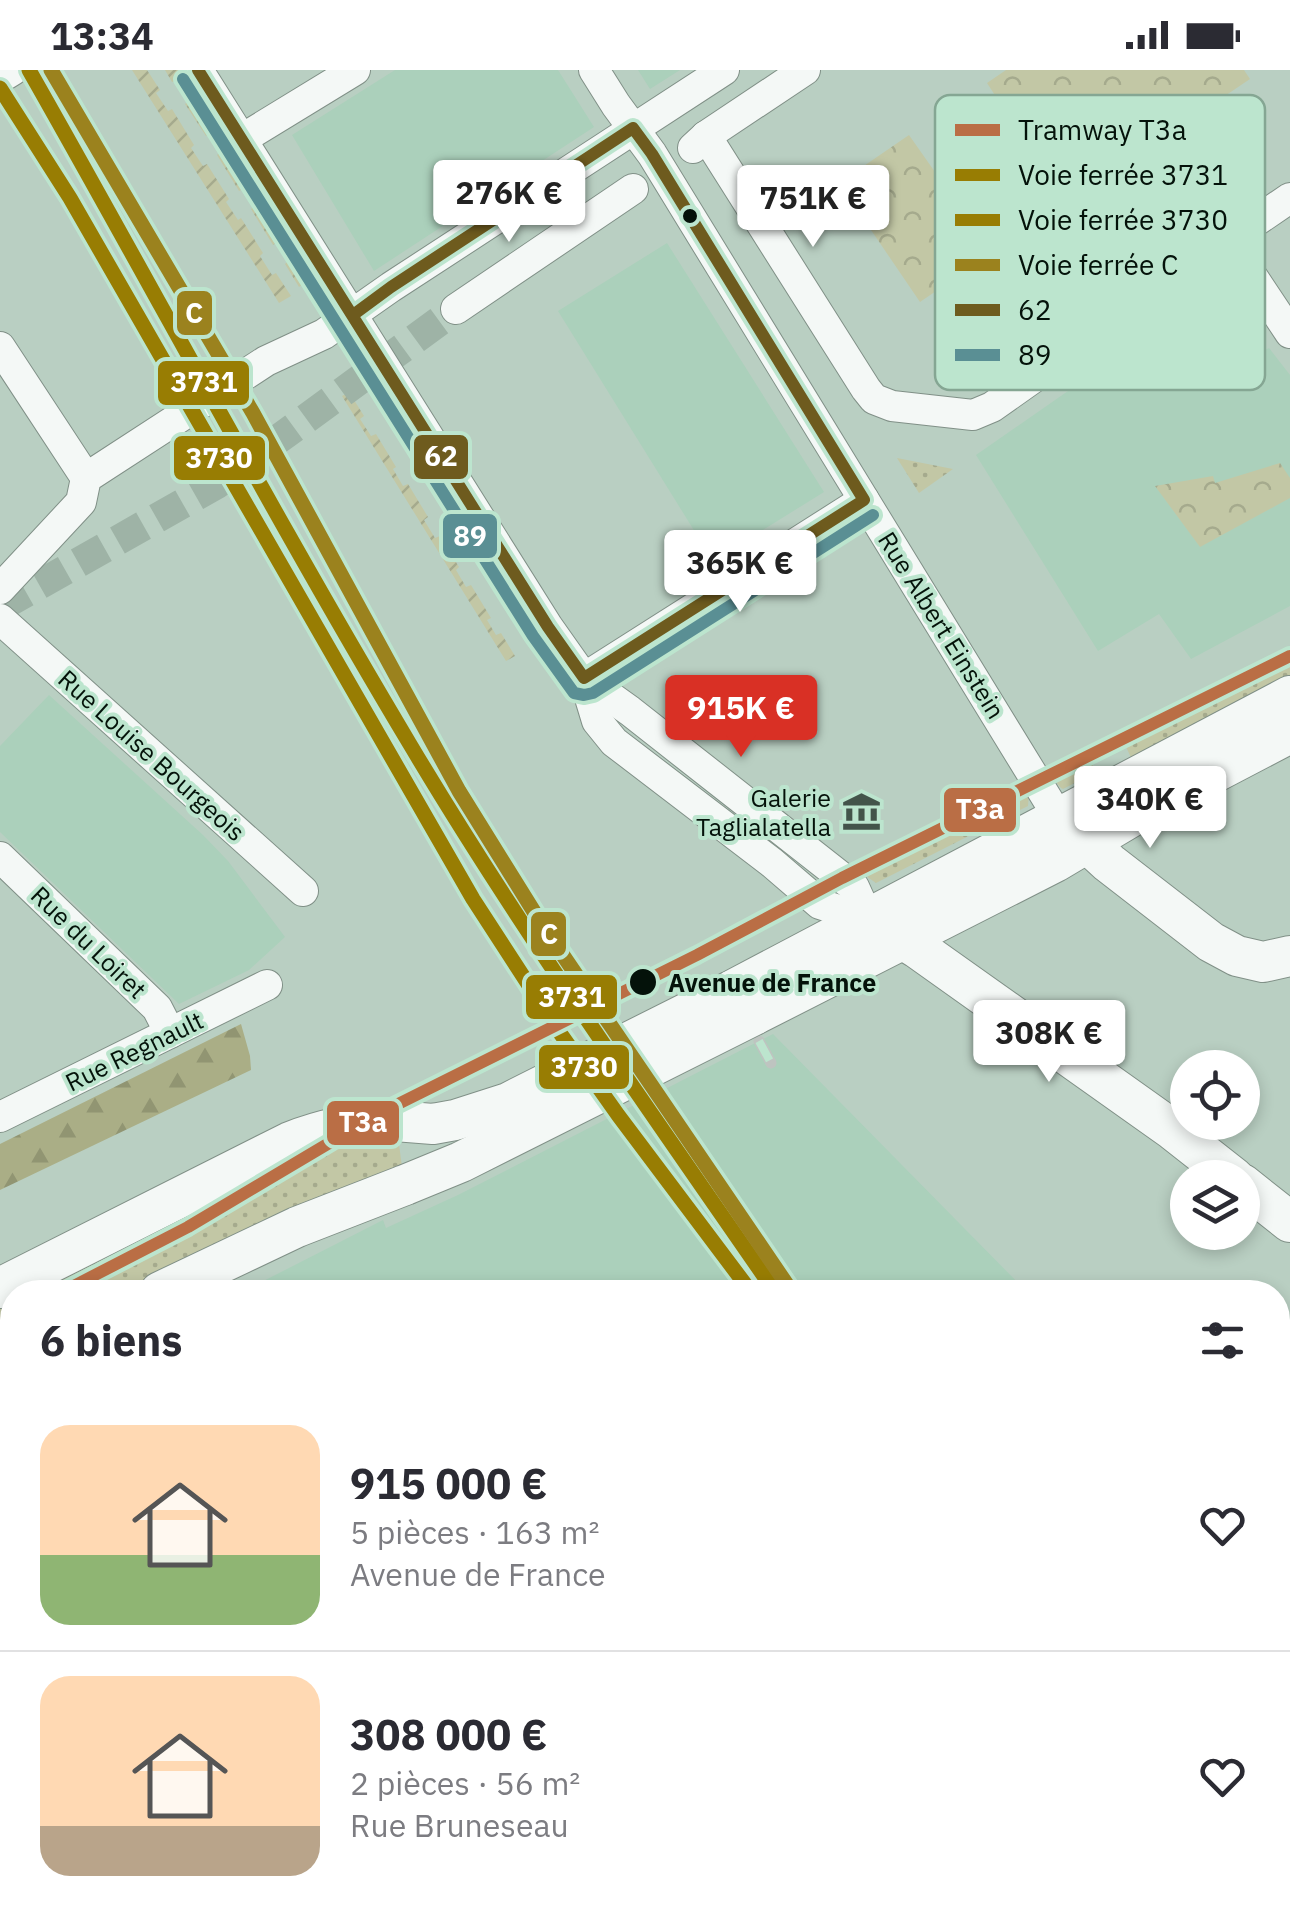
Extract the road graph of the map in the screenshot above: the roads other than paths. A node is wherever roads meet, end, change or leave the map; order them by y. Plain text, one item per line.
1 (13, 70) edge
2 (198, 70) edge
3 (355, 70) edge
4 (594, 70) edge
5 (724, 70) edge
6 (805, 70) edge
7 (0, 78) edge
8 (633, 128) junction
9 (242, 139) junction
10 (633, 189) dead end
11 (1290, 198) edge
12 (1265, 215) edge
13 (1265, 295) edge
14 (456, 309) tunnel mouth
15 (353, 316) junction
16 (1290, 332) edge
17 (0, 347) edge
18 (1016, 390) edge
19 (86, 478) junction
20 (864, 500) junction
21 (0, 589) edge
22 (0, 619) edge
23 (584, 678) junction
24 (1290, 696) edge
25 (1290, 733) edge
26 (1073, 831) junction
27 (0, 857) edge
28 (303, 891) dead end
29 (886, 929) junction
30 (1290, 956) edge
31 (267, 984) dead end
32 (742, 1003) junction
33 (170, 1033) junction
34 (0, 1117) edge
35 (1211, 1160) edge
36 (1260, 1198) edge
37 (1290, 1222) edge
38 (16, 1280) edge
39 (185, 1280) edge

1 - 7 street
2 - 9 street
3 - 9 street
4 - 8 street, Rue Albert Einstein
5 - 8 street
6 - 18 street
8 - 15 street
8 - 20 street, Rue Albert Einstein
9 - 15 street
10 - 14 street
11 - 12 street
13 - 16 street
15 - 19 street
15 - 23 street
17 - 19 street
19 - 21 street
20 - 23 street
20 - 26 street, Rue Albert Einstein
22 - 28 street, Rue Louise Bourgeois
23 - 29 street
24 - 26 main road
25 - 26 main road
26 - 29 main road
26 - 30 main road
27 - 33 street, Rue du Loiret
29 - 32 main road
29 - 35 main road
31 - 33 street, Rue Regnault
32 - 38 main road, bridge
32 - 39 main road, bridge
33 - 34 street, Rue Regnault
36 - 37 main road

